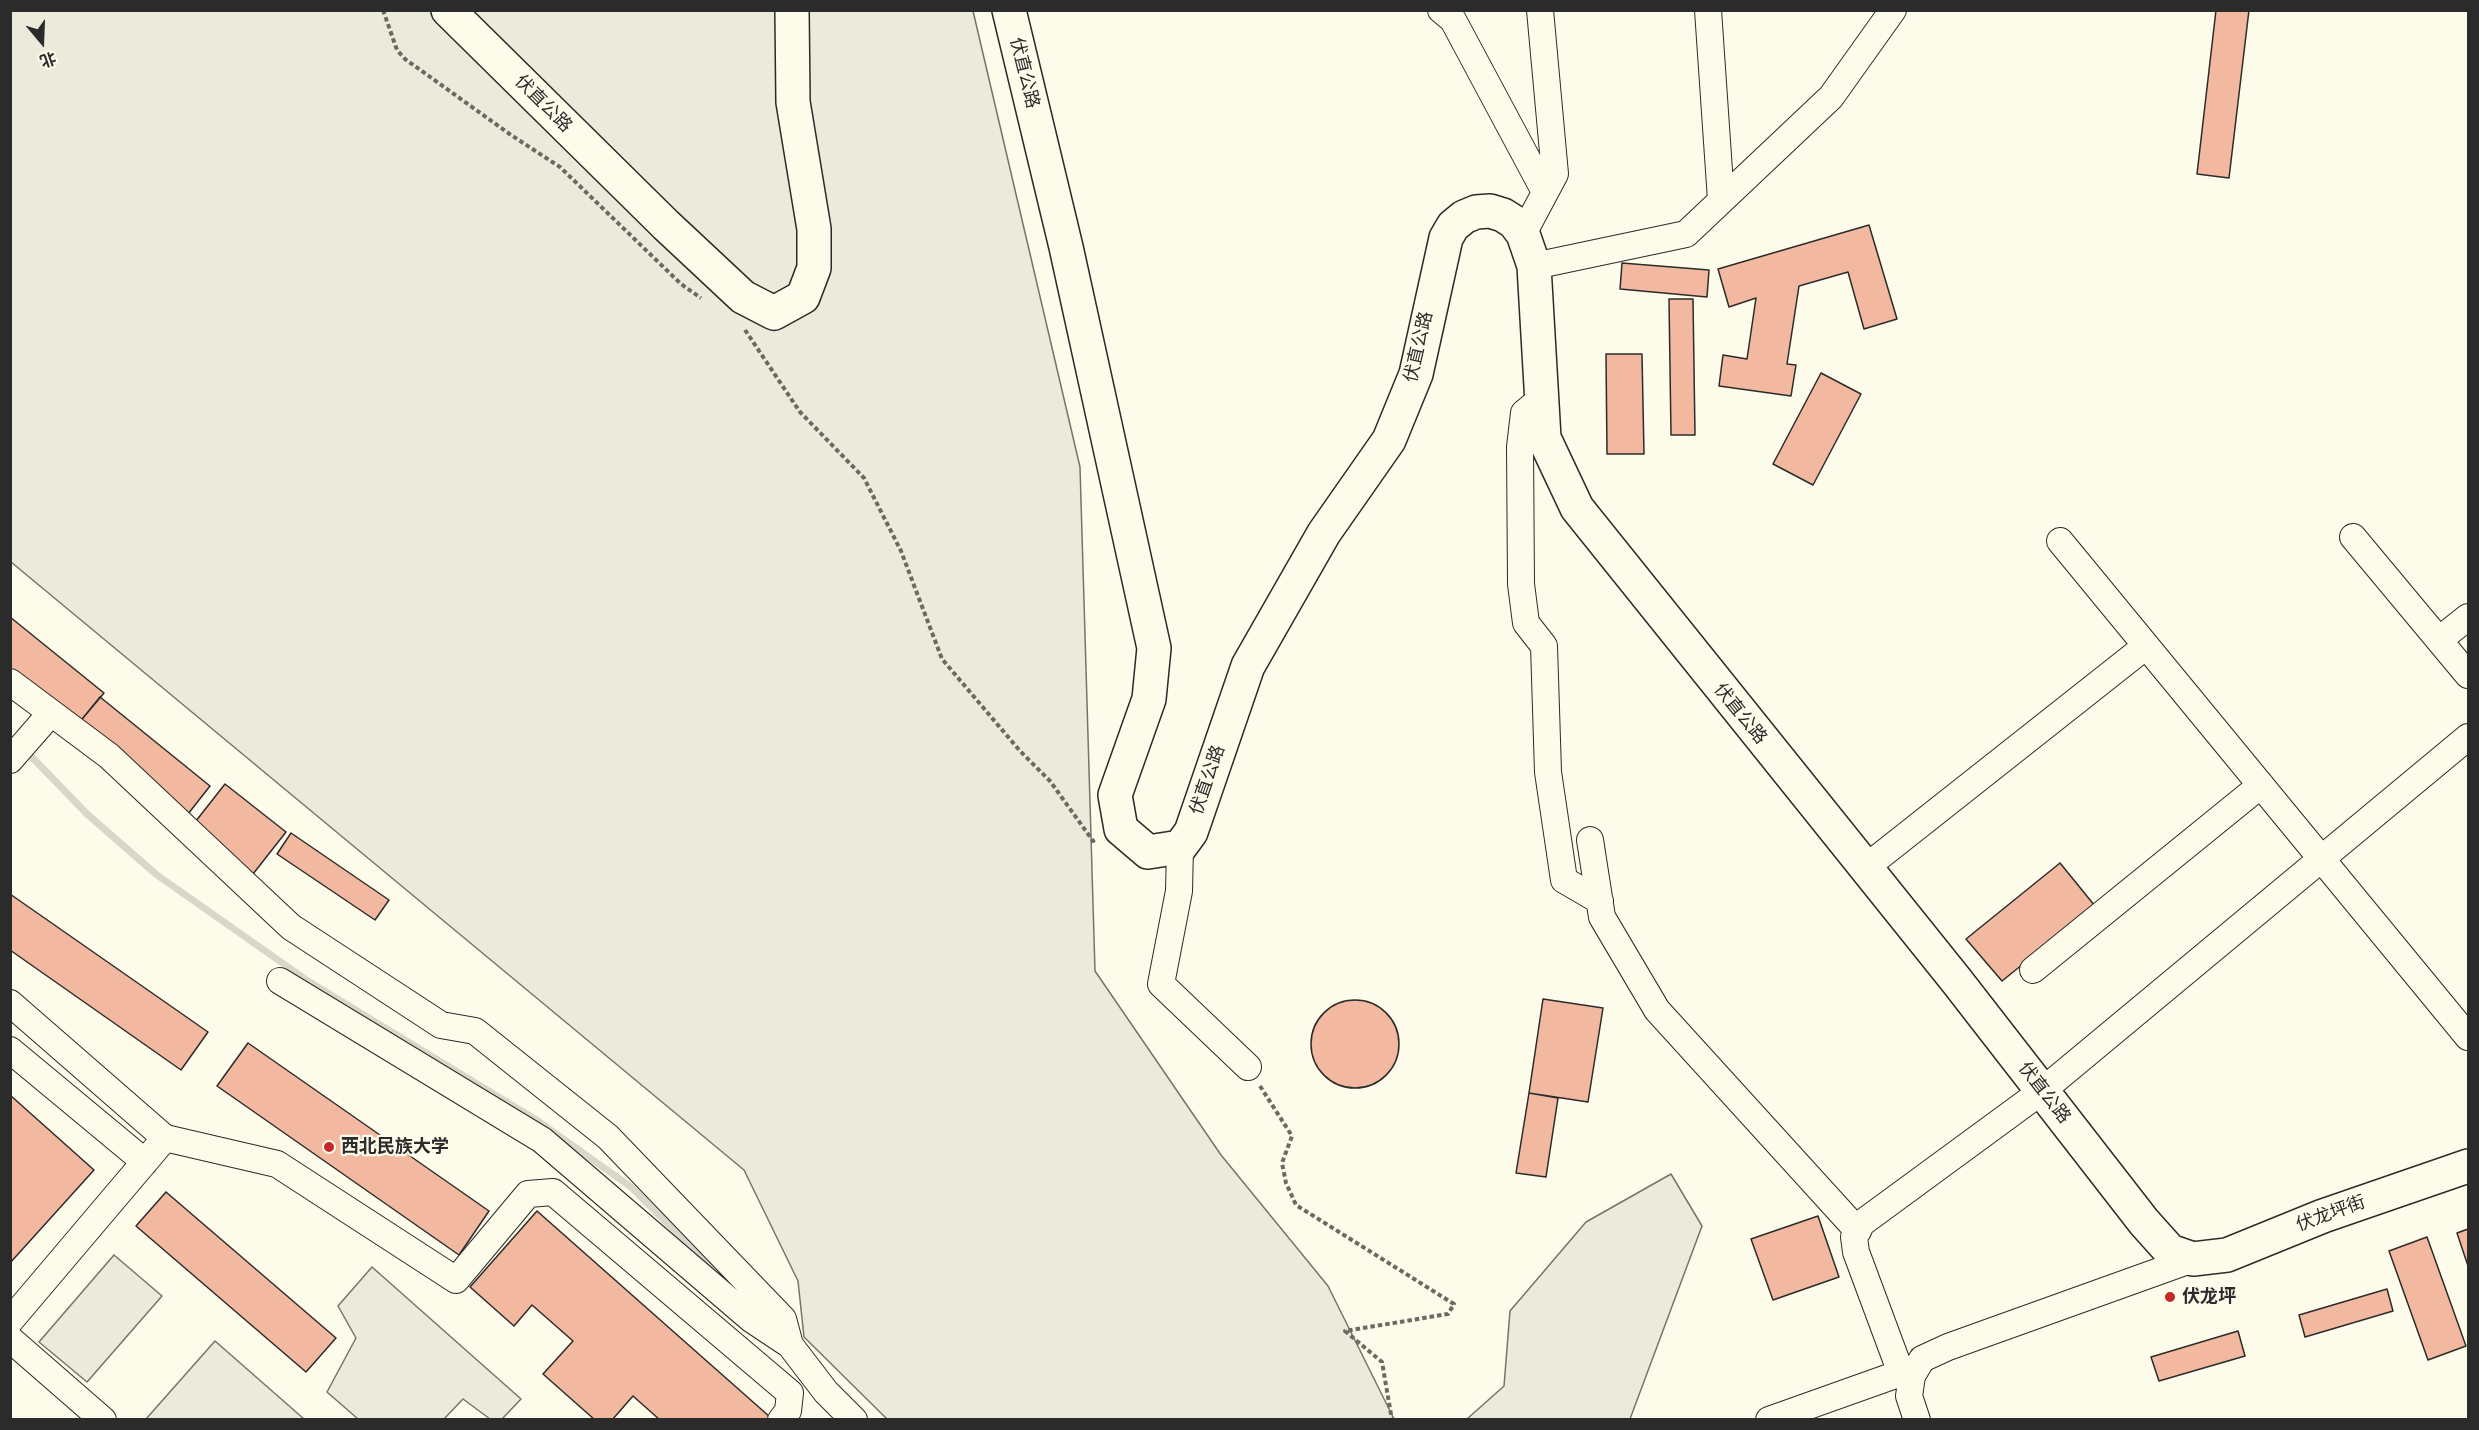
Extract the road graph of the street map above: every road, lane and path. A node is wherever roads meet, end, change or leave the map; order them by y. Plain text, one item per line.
1 (383, 10) edge
2 (448, 10) edge
3 (792, 10) edge
4 (1009, 10) edge
5 (1440, 10) edge
6 (1540, 10) edge
7 (1708, 10) edge
8 (1893, 10) edge
9 (1545, 192) junction
10 (1722, 200) junction
11 (1523, 234) junction
12 (1534, 266) junction
13 (743, 297) junction
14 (708, 302) dead end
15 (1542, 398) junction
16 (2353, 537) dead end
17 (2060, 541) dead end
18 (2469, 617) edge
19 (2439, 640) junction
20 (2146, 646) junction
21 (2469, 675) edge
22 (10, 682) edge
23 (51, 713) junction
24 (2469, 737) edge
25 (18, 752) edge
26 (2261, 785) junction
27 (1120, 829) junction
28 (1590, 840) dead end
29 (1180, 847) junction
30 (2322, 858) junction
31 (1865, 868) junction
32 (1600, 901) junction
33 (2033, 970) dead end
34 (280, 981) dead end
35 (10, 1004) edge
36 (2469, 1037) edge
37 (10, 1050) edge
38 (1248, 1067) joint
39 (2042, 1091) junction
40 (165, 1138) junction
41 (145, 1162) junction
42 (2469, 1166) edge
43 (1858, 1231) junction
44 (2193, 1260) junction
45 (13, 1315) edge
46 (10, 1339) edge
47 (790, 1345) junction
48 (1906, 1374) junction
49 (103, 1419) edge
50 (781, 1419) edge
51 (854, 1419) edge
52 (1392, 1419) edge
53 (1769, 1419) edge
54 (1917, 1419) edge

1 - 14 path
2 - 13 main road, 伏直公路
3 - 13 main road, 伏直公路
4 - 27 main road, 伏直公路
5 - 9 street
6 - 9 street
7 - 10 street
8 - 10 street
9 - 11 street
10 - 12 street
11 - 12 main road, 伏直公路
11 - 29 main road, 伏直公路
12 - 15 main road, 伏直公路
13 - 27 path
15 - 31 main road, 伏直公路
15 - 32 street
16 - 19 street
17 - 20 street
18 - 19 street
19 - 21 street
20 - 26 street
20 - 31 street
22 - 23 street
23 - 25 street
23 - 47 street
24 - 30 street
26 - 30 street
26 - 33 street
27 - 29 main road
28 - 32 street
29 - 38 street
30 - 36 street
30 - 39 street
31 - 39 main road, 伏直公路
32 - 43 street
34 - 47 street
35 - 40 street
37 - 41 street
38 - 52 path
39 - 43 street
39 - 44 main road, 伏直公路
40 - 41 street
40 - 50 street
41 - 45 street
42 - 44 main road, 伏龙坪街
43 - 48 street
44 - 48 street
46 - 49 street
47 - 51 street
48 - 53 street
48 - 54 street

